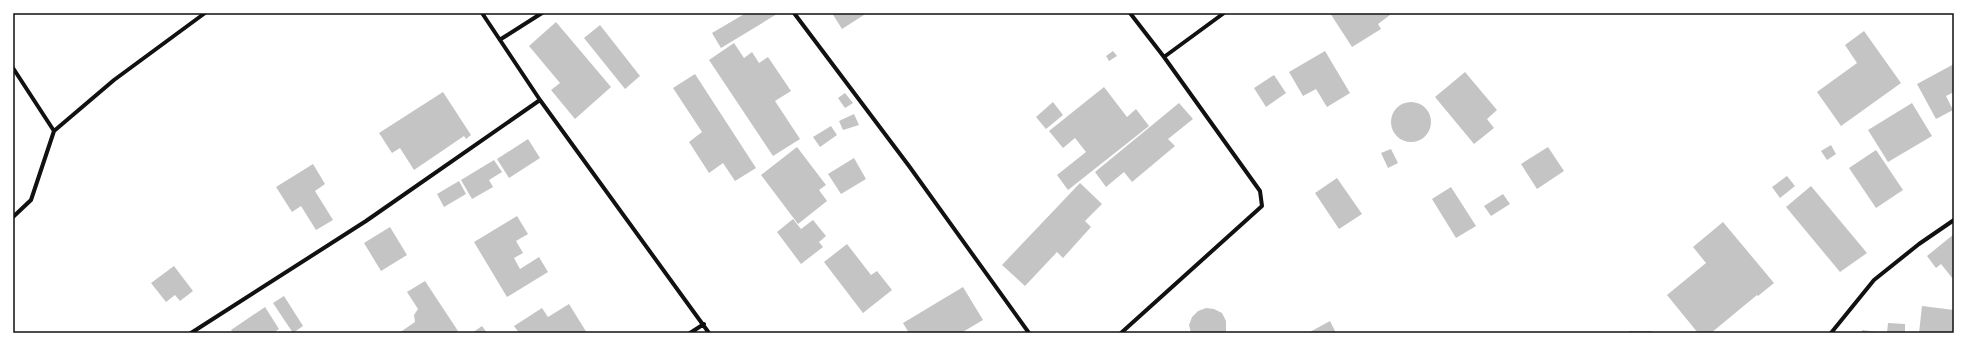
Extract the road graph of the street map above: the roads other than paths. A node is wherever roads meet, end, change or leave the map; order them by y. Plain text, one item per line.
1 (205, 13) edge
2 (482, 13) edge
3 (542, 13) edge
4 (794, 13) edge
5 (1130, 13) edge
6 (1224, 13) edge
7 (501, 39) junction
8 (1164, 57) junction
9 (13, 68) edge
10 (540, 100) junction
11 (54, 131) junction
12 (13, 217) edge
13 (1954, 220) edge
14 (704, 324) junction
15 (191, 333) edge
16 (690, 333) edge
17 (709, 333) edge
18 (1029, 333) edge
19 (1121, 333) edge
20 (1831, 333) edge

1 - 11 street
2 - 7 street
3 - 7 street
4 - 18 street
5 - 8 street
6 - 8 street
7 - 10 street
8 - 19 street
9 - 11 street
10 - 14 street
10 - 15 street
11 - 12 street
13 - 20 street
14 - 16 street
14 - 17 street

